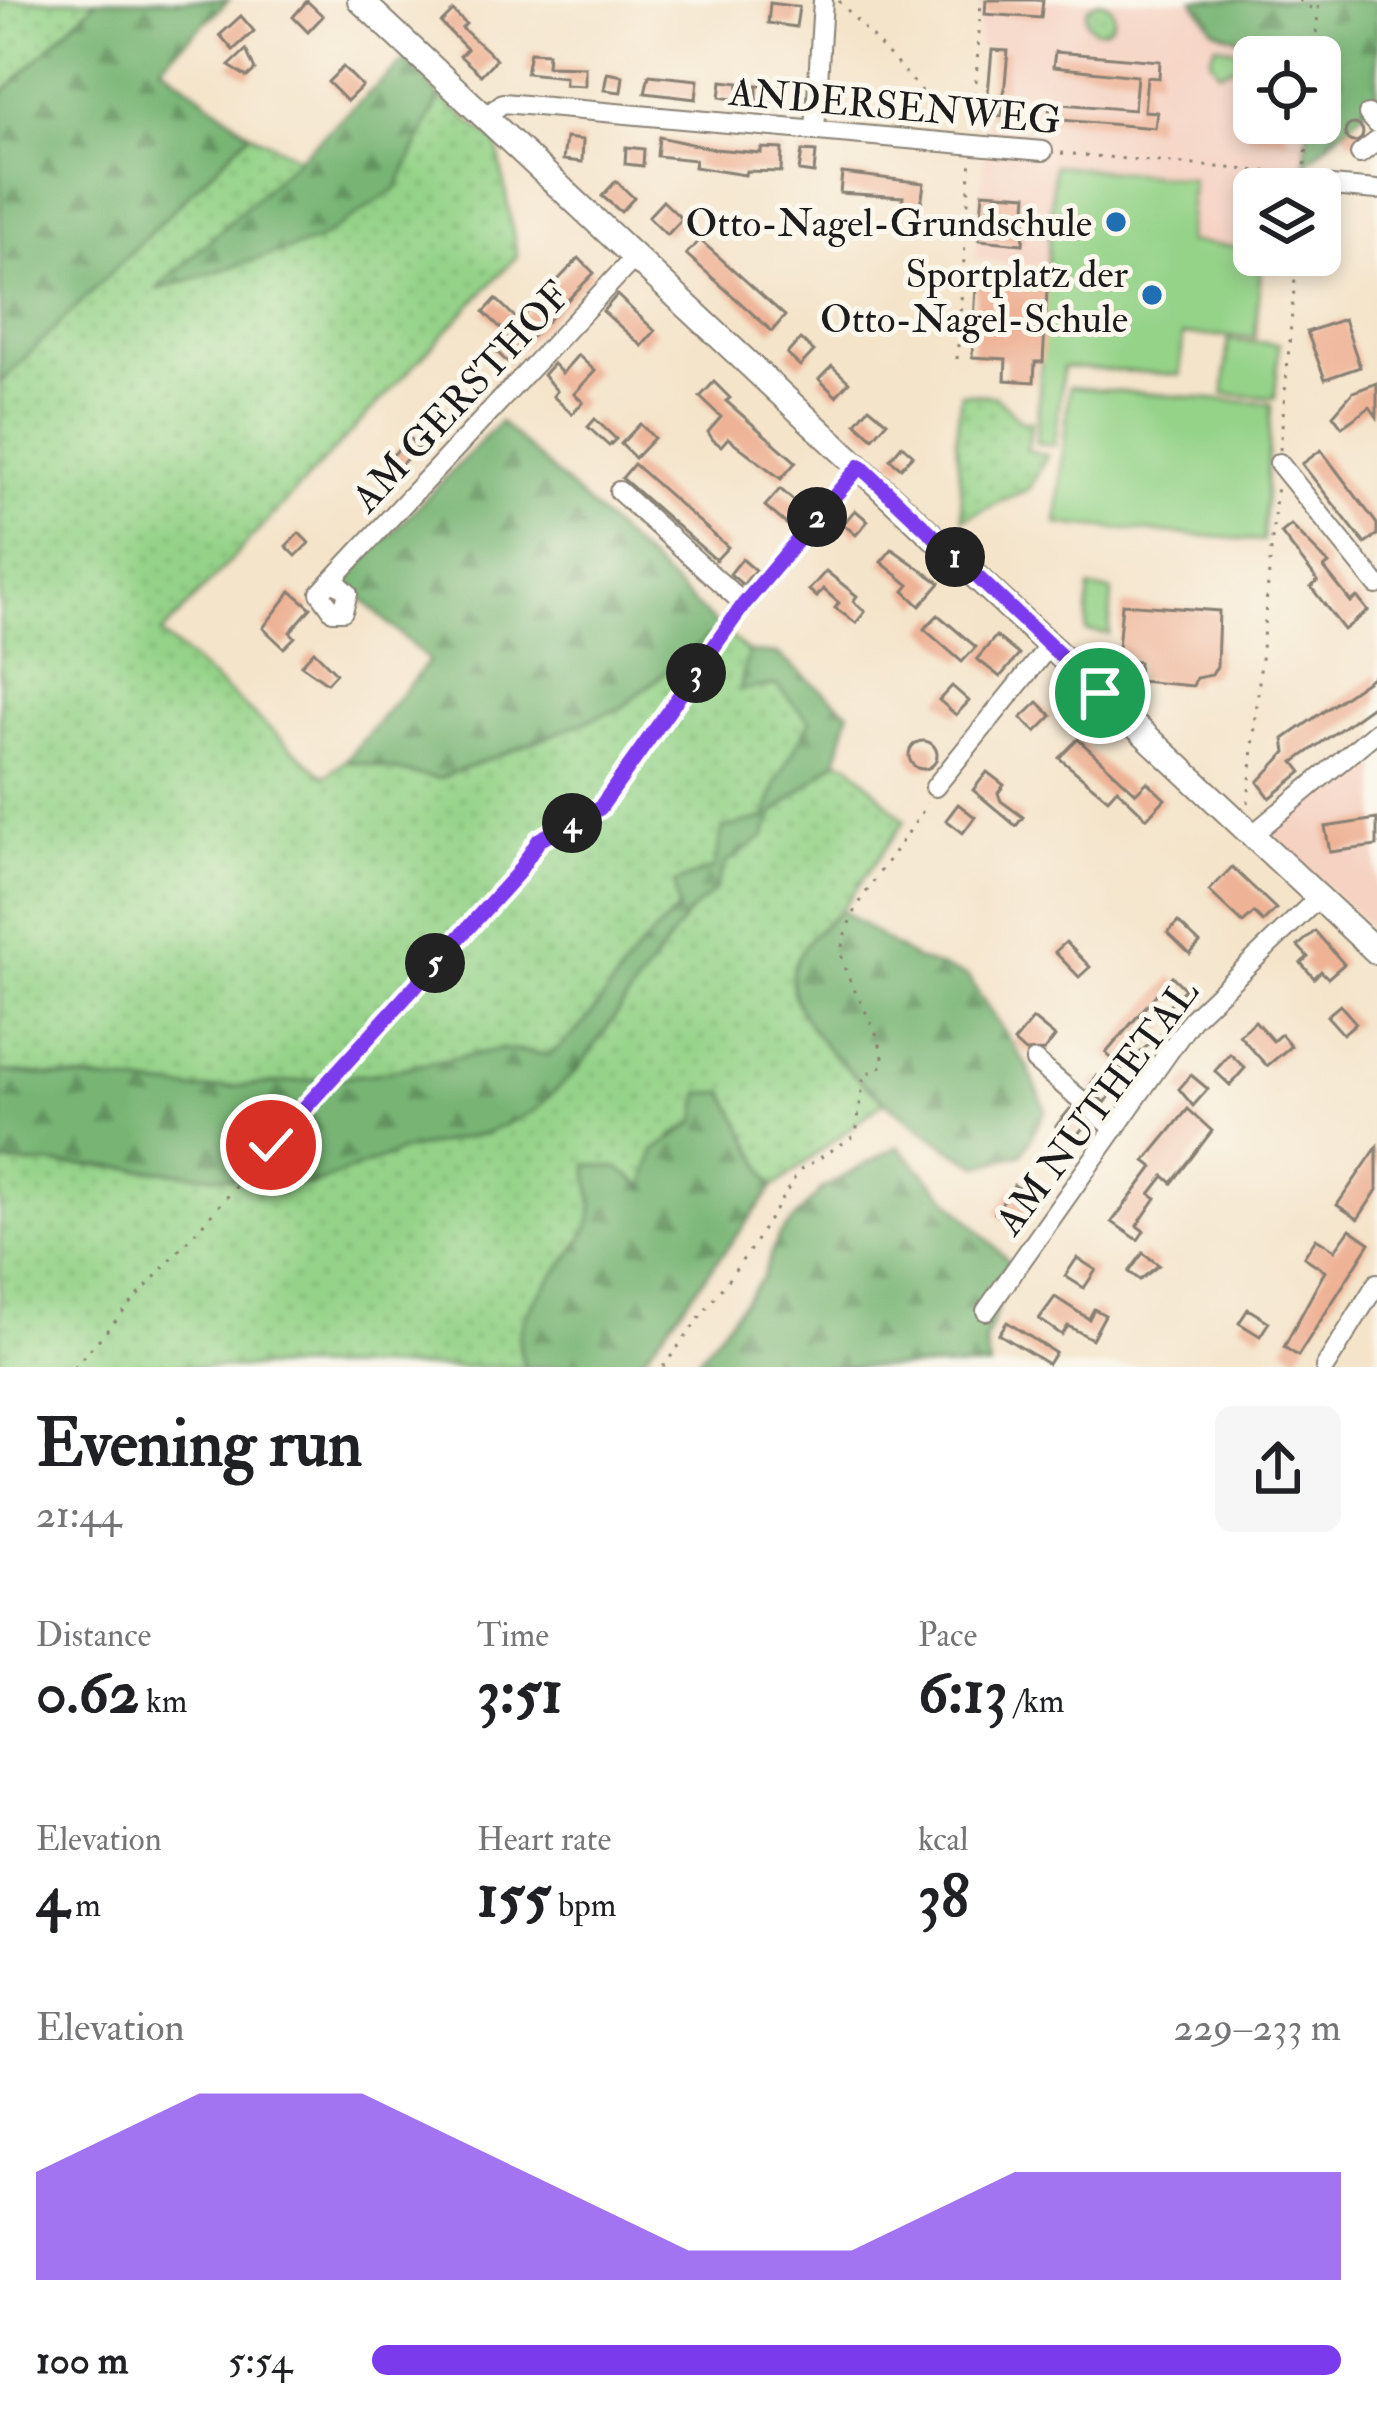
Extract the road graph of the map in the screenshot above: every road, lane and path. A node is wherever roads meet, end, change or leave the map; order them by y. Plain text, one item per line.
1 (360, 0) edge
2 (824, 0) edge
3 (838, 0) edge
4 (981, 0) edge
5 (1299, 0) edge
6 (1319, 0) edge
7 (1318, 13) junction
8 (1316, 36) edge
9 (485, 117) junction
10 (815, 131) junction
11 (1377, 141) edge
12 (972, 145) junction
13 (1043, 151) joint
14 (1360, 154) dead end
15 (1233, 168) edge
16 (1341, 187) edge
17 (1377, 190) edge
18 (635, 257) junction
19 (1296, 276) edge
20 (957, 359) dead end
21 (1279, 463) junction
22 (860, 466) junction
23 (619, 491) dead end
24 (333, 579) dead end
25 (1377, 585) edge
26 (744, 604) junction
27 (1049, 646) junction
28 (1377, 731) edge
29 (935, 787) joint
30 (1248, 831) junction
31 (1318, 897) junction
32 (1377, 952) edge
33 (1035, 1061) dead end
34 (1115, 1129) junction
35 (1377, 1283) edge
36 (986, 1311) dead end
37 (74, 1367) edge
38 (663, 1367) edge
39 (1325, 1367) edge

1 - 9 main road
2 - 10 street
3 - 12 path
4 - 12 path
5 - 7 path
6 - 7 path
7 - 8 path
9 - 10 street, ANDERSENWEG
9 - 18 main road
10 - 12 street, ANDERSENWEG
11 - 14 street
12 - 13 street, ANDERSENWEG
12 - 20 path
13 - 15 path, ANDERSENWEG
16 - 17 street
18 - 22 main road
18 - 24 street, AM GERSTHOF
19 - 21 path
21 - 25 street
21 - 30 path
22 - 26 street
22 - 27 main road
23 - 26 street
26 - 37 path
27 - 29 street
27 - 30 main road
28 - 30 street
29 - 38 path
30 - 31 main road
31 - 32 main road
31 - 34 street, AM NUTHETAL
33 - 34 street
34 - 36 street, AM NUTHETAL
35 - 39 street

